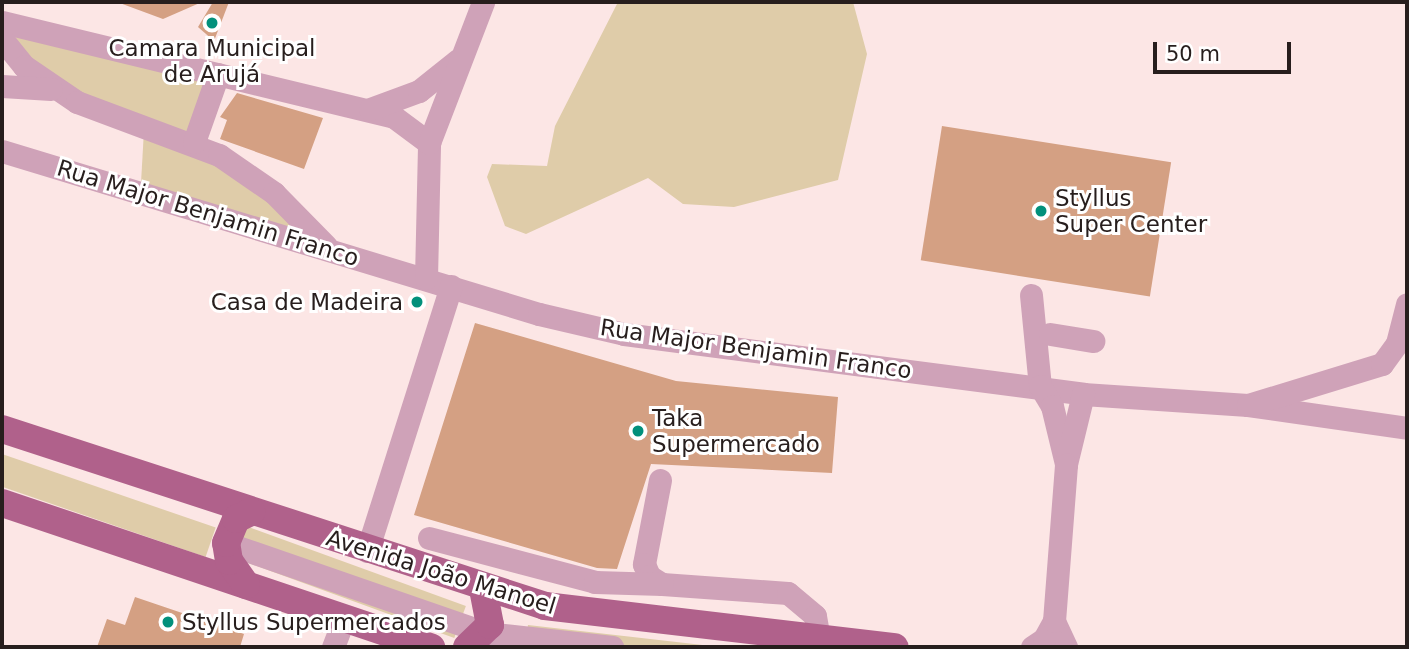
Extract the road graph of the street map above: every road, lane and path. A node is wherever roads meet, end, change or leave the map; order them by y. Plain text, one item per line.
1 (483, 2) edge
2 (2, 22) edge
3 (2, 39) edge
4 (463, 56) junction
5 (218, 74) junction
6 (2, 86) edge
7 (58, 91) junction
8 (369, 110) junction
9 (194, 142) junction
10 (429, 143) junction
11 (2, 151) edge
12 (328, 248) junction
13 (426, 278) junction
14 (451, 286) junction
15 (1031, 295) dead end
16 (1407, 304) edge
17 (1050, 334) dead end
18 (1093, 341) dead end
19 (1040, 386) junction
20 (1083, 394) junction
21 (1248, 405) junction
22 (1407, 428) edge
23 (2, 429) edge
24 (1066, 464) junction
25 (660, 480) dead end
26 (2, 503) edge
27 (251, 512) junction
28 (429, 538) dead end
29 (226, 543) junction
30 (367, 551) junction
31 (662, 584) junction
32 (246, 585) junction
33 (483, 590) junction
34 (1054, 621) junction
35 (350, 629) edge
36 (819, 639) junction
37 (477, 640) edge
38 (333, 647) edge
39 (431, 647) edge
40 (612, 647) edge
41 (895, 647) edge
42 (1032, 647) edge
43 (1066, 647) edge

1 - 4 street
2 - 5 street
3 - 7 street
4 - 8 street
4 - 10 street
5 - 8 street
5 - 9 street
6 - 7 street
7 - 9 street
8 - 10 street
9 - 12 street
10 - 13 street
11 - 12 street, Rua Major Benjamin Franco
12 - 13 street, Rua Major Benjamin Franco
13 - 14 street, Rua Major Benjamin Franco
14 - 19 street, Rua Major Benjamin Franco
14 - 30 street
15 - 19 street
16 - 21 street
17 - 18 street
19 - 20 street, Rua Major Benjamin Franco
19 - 24 street
20 - 21 street, Rua Major Benjamin Franco
20 - 24 street
21 - 22 street, Rua Major Benjamin Franco
23 - 27 main road, Avenida João Manoel
24 - 34 street
25 - 31 street
26 - 32 main road
27 - 29 main road
27 - 30 main road, Avenida João Manoel
28 - 31 street
29 - 32 main road
29 - 37 street
30 - 33 main road, Avenida João Manoel
31 - 36 street
32 - 35 main road
33 - 36 main road, Avenida João Manoel
33 - 37 main road
34 - 42 street
34 - 43 street
35 - 38 street
35 - 39 main road
36 - 41 main road, Avenida João Manoel
37 - 40 street

